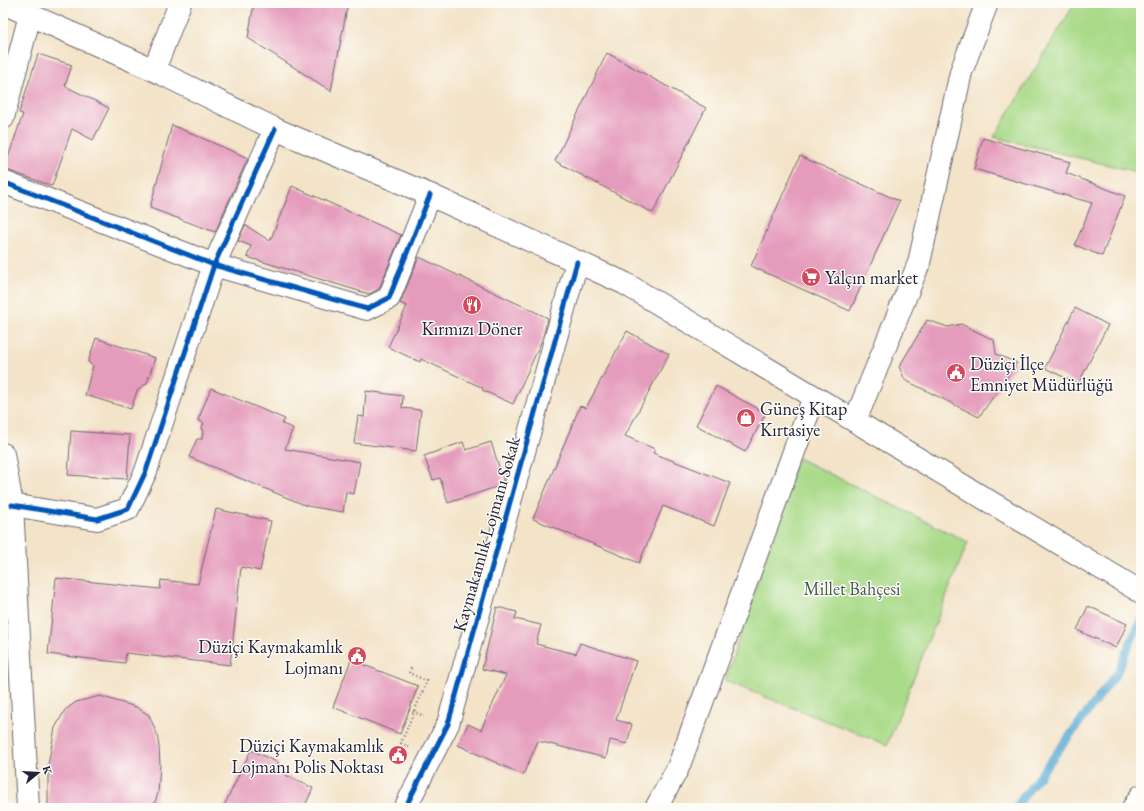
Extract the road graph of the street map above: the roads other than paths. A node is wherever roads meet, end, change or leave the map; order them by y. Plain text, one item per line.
1 (3, 3) edge
2 (180, 3) edge
3 (987, 3) edge
4 (30, 15) junction
5 (154, 70) junction
6 (3, 118) edge
7 (276, 128) junction
8 (3, 182) edge
9 (430, 195) junction
10 (577, 262) junction
11 (214, 265) junction
12 (814, 397) junction
13 (855, 421) junction
14 (3, 454) edge
15 (12, 505) junction
16 (1141, 592) edge
17 (1141, 796) edge
18 (28, 808) edge
19 (405, 808) edge
20 (656, 808) edge
21 (1133, 808) edge

1 - 4 street
2 - 5 street
3 - 13 street
4 - 5 street
4 - 6 street
5 - 7 street
7 - 9 street
7 - 11 street
8 - 11 street
9 - 10 street
9 - 11 street
10 - 12 street
10 - 19 street, Kaymakamlık Lojmanı Sokak
11 - 15 street
12 - 13 street
12 - 20 street
13 - 16 street
14 - 15 street
15 - 18 street
17 - 21 street

